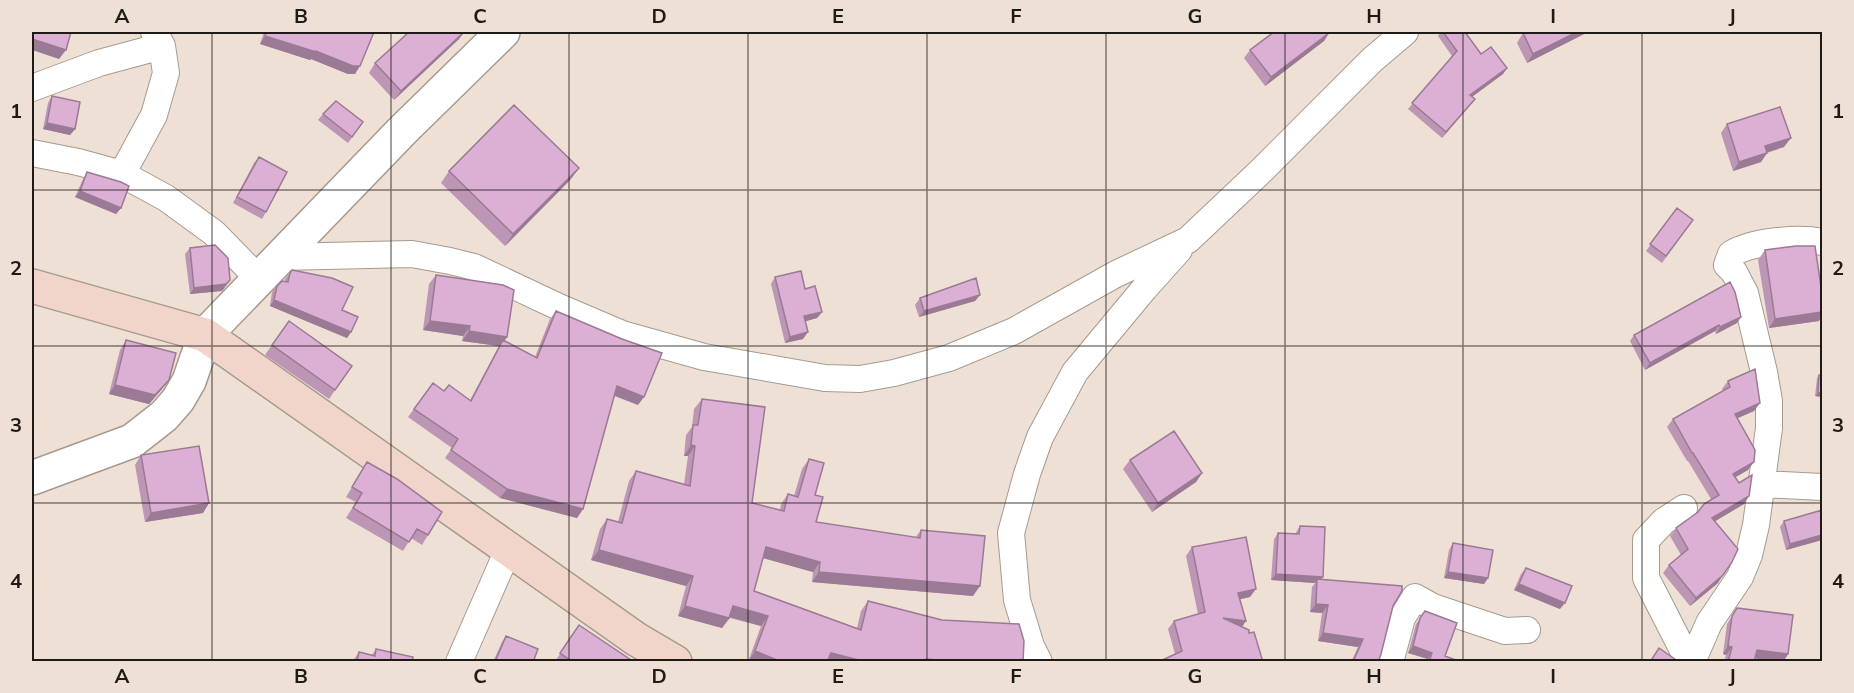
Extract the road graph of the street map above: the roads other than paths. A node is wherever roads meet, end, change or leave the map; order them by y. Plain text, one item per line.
1 (503, 32) edge
2 (1405, 32) edge
3 (158, 39) edge
4 (32, 88) edge
5 (32, 153) edge
6 (122, 174) junction
7 (1188, 240) junction
8 (1822, 242) edge
9 (270, 268) junction
10 (32, 286) edge
11 (205, 335) junction
12 (32, 478) edge
13 (1762, 484) junction
14 (1822, 487) edge
15 (1684, 507) dead end
16 (508, 550) junction
17 (1527, 630) dead end
18 (459, 662) edge
19 (675, 662) edge
20 (1039, 662) edge
21 (1390, 662) edge
22 (1690, 662) edge

1 - 9 street
2 - 7 street
3 - 4 street
3 - 6 street
5 - 6 street
6 - 9 street
7 - 9 street
7 - 20 street
8 - 13 street
9 - 11 street
10 - 11 main road
11 - 12 street
11 - 16 main road
13 - 14 street
13 - 22 street
15 - 22 street
16 - 18 street
16 - 19 main road
17 - 21 street

